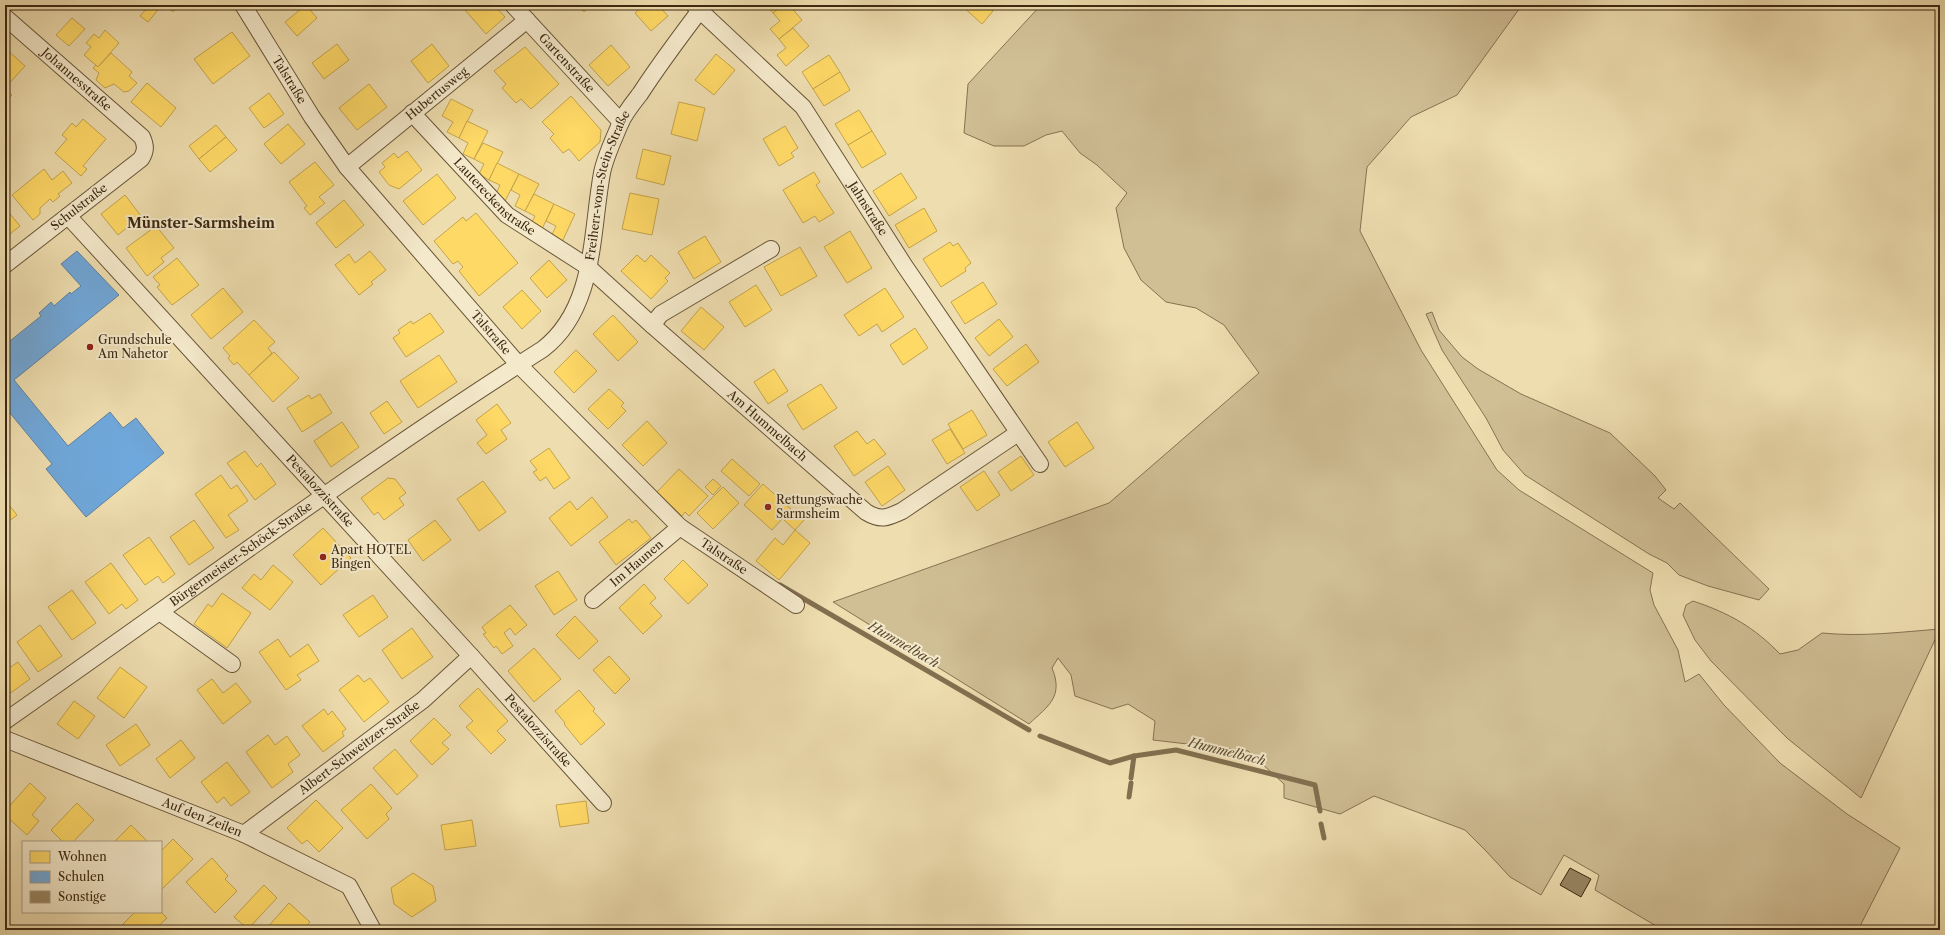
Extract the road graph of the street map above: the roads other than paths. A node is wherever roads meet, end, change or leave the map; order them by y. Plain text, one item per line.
1 (243, 5) edge
2 (513, 5) edge
3 (699, 7) edge
4 (5, 17) edge
5 (527, 20) junction
6 (412, 113) junction
7 (621, 122) junction
8 (145, 144) joint
9 (347, 167) junction
10 (68, 216) junction
11 (771, 248) dead end
12 (5, 265) edge
13 (588, 266) junction
14 (652, 325) junction
15 (518, 364) junction
16 (1018, 433) junction
17 (1040, 464) dead end
18 (323, 495) junction
19 (680, 527) junction
20 (593, 600) dead end
21 (796, 605) dead end
22 (161, 613) junction
23 (471, 656) junction
24 (232, 664) dead end
25 (5, 721) edge
26 (5, 739) edge
27 (603, 803) dead end
28 (244, 834) junction
29 (373, 930) edge

1 - 9 street, Talstraße
2 - 5 street, Gartenstraße
3 - 7 street, Freiherr-vom-Stein-Straße
3 - 16 street, Jahnstraße
4 - 8 street, Johannesstraße
5 - 6 street, Hubertusweg
5 - 7 street, Gartenstraße
6 - 9 street, Hubertusweg
6 - 13 street, Lautereckenstraße
7 - 13 street, Freiherr-vom-Stein-Straße
8 - 10 street, Schulstraße
9 - 15 street, Talstraße
10 - 12 street, Schulstraße
10 - 18 street, Pestalozzistraße
11 - 14 street
13 - 14 street, Am Hummelbach
13 - 15 street, Freiherr-vom-Stein-Straße
14 - 16 street, Am Hummelbach
15 - 18 street, Bürgermeister-Schöck-Straße
15 - 19 street, Talstraße
16 - 17 street, Jahnstraße
18 - 22 street, Bürgermeister-Schöck-Straße
18 - 23 street, Pestalozzistraße
19 - 20 street, Im Haunen
19 - 21 street, Talstraße
22 - 24 street
22 - 25 street, Bürgermeister-Schöck-Straße
23 - 27 street, Pestalozzistraße
23 - 28 street, Albert-Schweitzer-Straße
26 - 28 street, Auf den Zeilen
28 - 29 street, Auf den Zeilen

